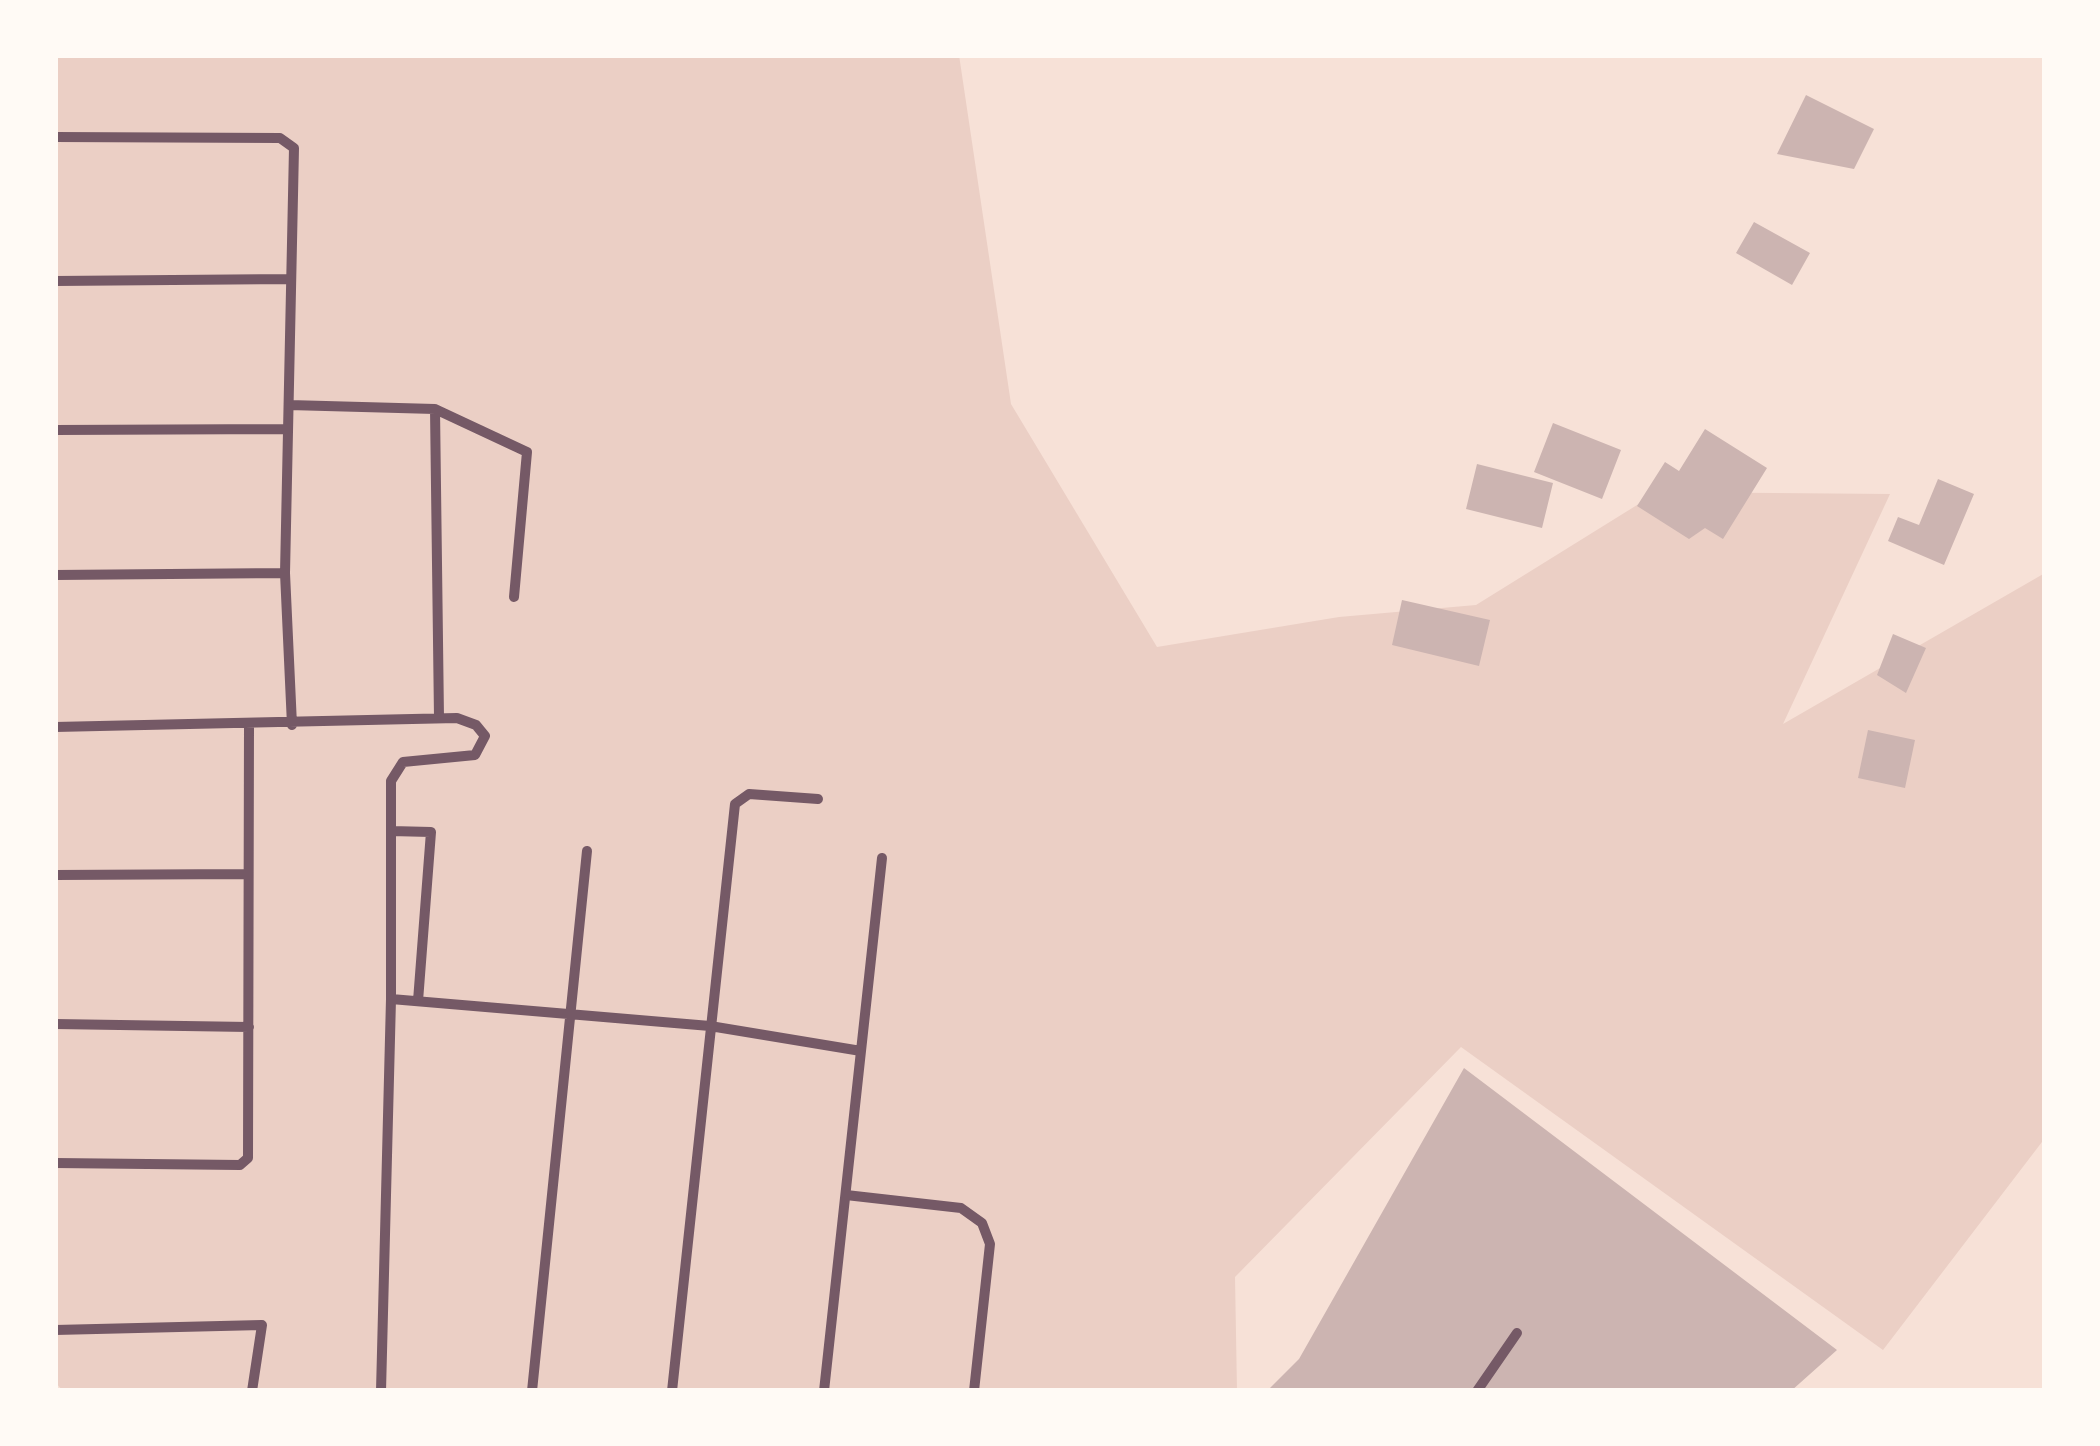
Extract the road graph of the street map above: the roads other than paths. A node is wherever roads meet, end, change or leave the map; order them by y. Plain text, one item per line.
1 (55, 137) edge
2 (290, 279) junction
3 (55, 281) edge
4 (289, 404) junction
5 (435, 409) junction
6 (287, 428) junction
7 (55, 430) edge
8 (285, 574) junction
9 (55, 575) edge
10 (514, 596) dead end
11 (440, 718) junction
12 (248, 724) junction
13 (292, 725) junction
14 (55, 727) edge
15 (818, 799) dead end
16 (391, 830) junction
17 (587, 850) dead end
18 (882, 858) dead end
19 (248, 874) junction
20 (55, 875) edge
21 (391, 999) junction
22 (418, 1001) junction
23 (570, 1012) junction
24 (55, 1024) edge
25 (710, 1026) junction
26 (249, 1028) junction
27 (861, 1051) junction
28 (55, 1163) edge
29 (846, 1195) junction
30 (55, 1330) edge
31 (1517, 1333) dead end
32 (252, 1391) edge
33 (381, 1391) edge
34 (532, 1391) edge
35 (672, 1391) edge
36 (824, 1391) edge
37 (974, 1391) edge
38 (1478, 1391) edge

1 - 2 street
2 - 3 street
2 - 4 street
4 - 5 street
4 - 6 street
5 - 10 street
5 - 11 street
6 - 7 street
6 - 8 street
8 - 9 street
8 - 13 street
11 - 13 street
11 - 16 street
12 - 13 street
12 - 14 street
12 - 19 street
15 - 25 street
16 - 21 street
16 - 22 street
17 - 23 street
18 - 27 street
19 - 20 street
19 - 26 street
21 - 22 street
21 - 33 street
22 - 23 street
23 - 25 street
23 - 34 street
24 - 26 street
25 - 27 street
25 - 35 street
26 - 28 street
27 - 29 street
29 - 36 street
29 - 37 street
30 - 32 street
31 - 38 street

